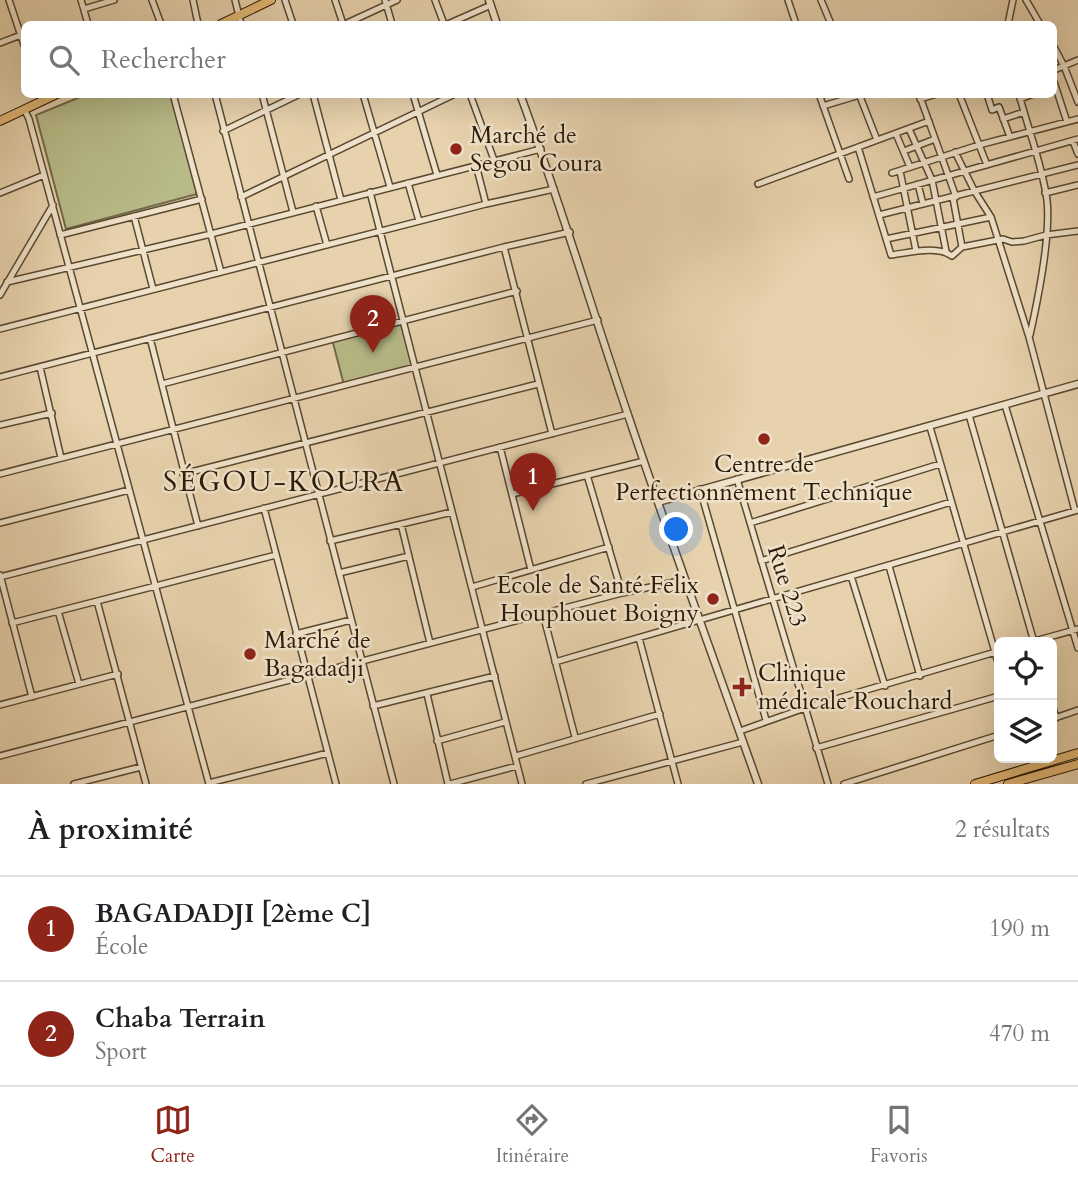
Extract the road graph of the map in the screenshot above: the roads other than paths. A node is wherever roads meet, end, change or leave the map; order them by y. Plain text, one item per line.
1 (9, 0) edge
2 (81, 0) edge
3 (114, 0) edge
4 (152, 0) edge
5 (193, 0) edge
6 (235, 0) edge
7 (271, 0) edge
8 (285, 0) edge
9 (335, 0) edge
10 (397, 0) edge
11 (435, 0) edge
12 (788, 0) edge
13 (821, 0) edge
14 (1013, 0) edge
15 (1026, 0) edge
16 (490, 2) edge
17 (386, 3) edge
18 (84, 9) junction
19 (239, 20) edge
20 (87, 21) edge
21 (160, 21) edge
22 (197, 21) edge
23 (292, 21) edge
24 (343, 21) edge
25 (350, 21) edge
26 (391, 21) edge
27 (445, 21) edge
28 (452, 21) edge
29 (496, 21) edge
30 (795, 21) edge
31 (830, 21) edge
32 (1009, 21) edge
33 (1038, 21) edge
34 (21, 32) edge
35 (21, 35) edge
36 (0, 43) edge
37 (1057, 53) edge
38 (1078, 60) edge
39 (1064, 66) junction
40 (1057, 68) edge
41 (1070, 82) junction
42 (1057, 84) edge
43 (1057, 94) edge
44 (41, 98) edge
45 (174, 98) edge
46 (216, 98) edge
47 (263, 98) edge
48 (292, 98) edge
49 (314, 98) edge
50 (364, 98) edge
51 (414, 98) edge
52 (447, 98) edge
53 (471, 98) edge
54 (522, 98) edge
55 (820, 98) edge
56 (850, 98) edge
57 (861, 98) edge
58 (919, 98) edge
59 (961, 98) edge
60 (988, 98) edge
61 (1020, 98) edge
62 (1077, 98) edge
63 (1060, 102) junction
64 (823, 106) junction
65 (24, 109) junction
66 (265, 111) junction
67 (418, 112) junction
68 (1024, 112) junction
69 (1003, 119) junction
70 (1078, 119) edge
71 (0, 121) edge
72 (929, 121) junction
73 (1067, 122) junction
74 (909, 129) junction
75 (223, 131) junction
76 (1029, 132) junction
77 (374, 133) junction
78 (896, 134) junction
79 (1010, 137) junction
80 (935, 139) junction
81 (877, 140) junction
82 (1076, 140) edge
83 (979, 145) junction
84 (917, 146) junction
85 (858, 147) junction
86 (541, 149) junction
87 (1036, 151) junction
88 (904, 152) junction
89 (955, 152) junction
90 (840, 154) junction
91 (1078, 154) edge
92 (329, 155) junction
93 (942, 157) junction
94 (494, 160) junction
95 (925, 162) junction
96 (476, 165) junction
97 (987, 165) junction
98 (1078, 165) edge
99 (910, 167) junction
100 (900, 171) junction
101 (964, 171) junction
102 (892, 173) dead end
103 (44, 175) junction
104 (436, 175) junction
105 (284, 176) junction
106 (948, 176) junction
107 (1041, 176) junction
108 (849, 178) dead end
109 (932, 180) junction
110 (408, 183) junction
111 (758, 184) dead end
112 (918, 184) junction
113 (1078, 185) edge
114 (390, 187) junction
115 (903, 188) junction
116 (554, 189) junction
117 (370, 192) junction
118 (975, 192) junction
119 (0, 193) edge
120 (1045, 193) junction
121 (242, 197) junction
122 (873, 197) junction
123 (955, 197) junction
124 (202, 198) junction
125 (341, 200) junction
126 (937, 201) junction
127 (486, 204) junction
128 (923, 204) junction
129 (52, 205) junction
130 (316, 206) junction
131 (908, 208) junction
132 (293, 212) junction
133 (879, 215) junction
134 (134, 216) junction
135 (991, 217) junction
136 (419, 221) junction
137 (248, 224) junction
138 (957, 224) junction
139 (943, 227) junction
140 (380, 231) junction
141 (1078, 231) edge
142 (570, 232) junction
143 (913, 233) junction
144 (211, 234) junction
145 (1046, 234) junction
146 (61, 235) junction
147 (886, 239) junction
148 (998, 242) junction
149 (327, 245) junction
150 (504, 247) junction
151 (962, 247) junction
152 (142, 250) junction
153 (916, 251) junction
154 (946, 251) junction
155 (258, 262) junction
156 (69, 267) junction
157 (221, 272) junction
158 (392, 276) junction
159 (7, 282) junction
160 (153, 289) junction
161 (517, 291) junction
162 (0, 295) edge
163 (80, 307) junction
164 (270, 307) junction
165 (598, 320) junction
166 (402, 321) junction
167 (0, 329) edge
168 (1029, 337) junction
169 (150, 338) junction
170 (526, 338) junction
171 (282, 352) junction
172 (93, 353) junction
173 (40, 367) junction
174 (414, 367) junction
175 (0, 377) edge
176 (162, 384) junction
177 (538, 384) junction
178 (1078, 384) edge
179 (1044, 393) junction
180 (292, 398) junction
181 (1005, 405) junction
182 (52, 413) junction
183 (425, 413) junction
184 (628, 414) junction
185 (969, 415) junction
186 (0, 425) edge
187 (930, 426) junction
188 (172, 430) junction
189 (552, 434) junction
190 (303, 443) junction
191 (117, 444) junction
192 (500, 447) junction
193 (61, 458) junction
194 (644, 461) junction
195 (440, 463) junction
196 (940, 464) junction
197 (0, 474) edge
198 (183, 474) junction
199 (587, 475) junction
200 (737, 479) junction
201 (701, 489) junction
202 (130, 490) junction
203 (318, 494) junction
204 (512, 494) junction
205 (658, 502) junction
206 (951, 502) junction
207 (264, 508) junction
208 (1076, 511) edge
209 (452, 512) junction
210 (1040, 522) junction
211 (0, 523) edge
212 (750, 523) junction
213 (401, 524) junction
214 (198, 526) junction
215 (1002, 532) junction
216 (143, 540) junction
217 (330, 541) junction
218 (964, 543) junction
219 (609, 547) junction
220 (276, 555) junction
221 (409, 556) junction
222 (761, 561) junction
223 (889, 566) junction
224 (531, 570) junction
225 (339, 573) junction
226 (0, 576) edge
227 (851, 576) junction
228 (684, 580) junction
229 (155, 586) junction
230 (472, 587) junction
231 (622, 593) junction
232 (772, 599) junction
233 (97, 601) junction
234 (736, 610) junction
235 (58, 611) junction
236 (543, 614) junction
237 (351, 620) junction
238 (699, 621) junction
239 (12, 623) junction
240 (483, 630) junction
241 (1075, 630) edge
242 (296, 634) junction
243 (1032, 637) edge
244 (1050, 637) edge
245 (639, 638) junction
246 (994, 642) edge
247 (430, 643) junction
248 (1078, 648) edge
249 (994, 653) edge
250 (362, 662) junction
251 (555, 662) junction
252 (118, 674) junction
253 (306, 676) junction
254 (495, 676) junction
255 (920, 676) junction
256 (79, 684) junction
257 (885, 686) junction
258 (427, 694) junction
259 (32, 697) junction
260 (994, 697) edge
261 (0, 705) edge
262 (188, 706) junction
263 (373, 706) junction
264 (805, 708) junction
265 (1078, 710) edge
266 (660, 714) junction
267 (1057, 717) edge
268 (766, 720) junction
269 (130, 722) junction
270 (505, 722) junction
271 (740, 731) junction
272 (575, 737) junction
273 (994, 737) edge
274 (437, 741) junction
275 (743, 742) junction
276 (817, 748) junction
277 (328, 753) junction
278 (1078, 753) edge
279 (0, 756) edge
280 (516, 756) junction
281 (672, 761) junction
282 (1028, 763) edge
283 (1078, 764) edge
284 (141, 766) junction
285 (517, 766) junction
286 (1029, 768) junction
287 (209, 783) edge
288 (393, 783) edge
289 (74, 784) edge
290 (146, 784) edge
291 (335, 784) edge
292 (386, 784) edge
293 (449, 784) edge
294 (522, 784) edge
295 (586, 784) edge
296 (678, 784) edge
297 (758, 784) edge
298 (828, 784) edge
299 (844, 784) edge
300 (975, 784) edge
301 (1008, 784) edge

1 - 34 street
2 - 18 street
3 - 18 street
4 - 21 street
5 - 22 street
6 - 19 street
7 - 19 main road
8 - 23 street
9 - 24 street
10 - 17 street
11 - 27 street
12 - 30 street
13 - 31 street
14 - 32 street
15 - 33 street
16 - 28 street
16 - 29 street
17 - 25 street
17 - 26 street
18 - 20 street
35 - 36 street
37 - 39 street
38 - 39 street
39 - 40 street
39 - 41 street
41 - 42 street
41 - 62 street
43 - 63 street
44 - 65 main road
45 - 124 street
46 - 75 street
47 - 66 street
48 - 66 street
49 - 92 street
50 - 77 street
51 - 67 street
52 - 67 street
53 - 94 street
54 - 86 street
55 - 64 street
56 - 64 street
57 - 81 street
58 - 72 street
59 - 83 street
60 - 69 street
61 - 68 street
62 - 63 street
63 - 73 street
64 - 90 street
65 - 71 main road
65 - 103 street
66 - 75 street
66 - 105 street
67 - 77 street
67 - 104 street
68 - 69 street
68 - 76 street
69 - 79 street
70 - 73 street
72 - 74 street
72 - 80 street
73 - 76 street
74 - 78 street
74 - 84 street
75 - 121 street
76 - 79 street
76 - 87 street
77 - 92 street
77 - 114 street
78 - 81 street
78 - 88 street
79 - 83 street
80 - 84 street
80 - 93 street
81 - 85 street
82 - 87 street
82 - 91 street
83 - 89 street
83 - 97 street
84 - 88 street
84 - 95 street
85 - 90 street
85 - 122 street
86 - 94 street
86 - 116 street
87 - 97 street
87 - 107 street
88 - 99 street
89 - 93 street
89 - 101 street
90 - 108 street
90 - 111 street
92 - 105 street
92 - 125 street
93 - 95 street
93 - 106 street
94 - 96 street
95 - 99 street
95 - 109 street
96 - 104 street
96 - 127 street
97 - 101 street
98 - 107 street
99 - 100 street
100 - 102 street
100 - 115 street
101 - 106 street
101 - 118 street
103 - 119 street
103 - 129 street
104 - 110 street
105 - 121 street
105 - 132 street
106 - 109 street
106 - 123 street
107 - 118 street
107 - 120 street
109 - 112 street
109 - 126 street
110 - 114 street
110 - 136 street
112 - 115 street
112 - 128 street
113 - 120 street
114 - 117 street
115 - 122 street
115 - 131 street
116 - 127 street
116 - 142 street
117 - 125 street
117 - 140 street
118 - 123 street
118 - 135 street
120 - 145 street
121 - 137 street
122 - 133 street
123 - 126 street
123 - 138 street
124 - 134 street
124 - 144 street
125 - 130 street
126 - 128 street
126 - 139 street
127 - 136 street
128 - 131 street
129 - 146 street
129 - 159 street
130 - 132 street
130 - 149 street
131 - 133 street
131 - 143 street
132 - 137 street
133 - 147 street
134 - 146 street
134 - 152 street
135 - 138 street
135 - 148 street
136 - 140 street
137 - 144 street
137 - 155 street
138 - 139 street
138 - 151 street
139 - 143 street
139 - 154 street
140 - 149 street
140 - 158 street
141 - 145 street
142 - 150 street
142 - 165 street
143 - 147 street
143 - 153 street
144 - 152 street
144 - 157 street
145 - 148 street
145 - 168 street
146 - 156 street
147 - 153 street
148 - 151 street
148 - 168 street
149 - 155 street
150 - 158 street
150 - 161 street
151 - 154 street
152 - 156 street
152 - 160 street
153 - 154 street
155 - 157 street
155 - 164 street
156 - 159 street
156 - 163 street
157 - 160 street
158 - 164 street
158 - 166 street
159 - 162 street
160 - 163 street
161 - 166 street
161 - 170 street
163 - 167 street
163 - 172 street
164 - 169 street
164 - 171 street
165 - 170 street
165 - 184 street
166 - 171 street
166 - 174 street
168 - 179 street
169 - 172 street
169 - 176 street
170 - 174 street
170 - 177 street
171 - 176 street
171 - 180 street
172 - 173 street
172 - 191 street
173 - 175 street
173 - 182 street
174 - 180 street
174 - 183 street
176 - 188 street
177 - 183 street
177 - 189 street
178 - 179 street
179 - 181 street
179 - 208 street
180 - 188 street
180 - 190 street
181 - 185 street
181 - 210 street
182 - 186 street
182 - 193 street
183 - 190 street
183 - 195 street
184 - 189 street
184 - 194 street
185 - 187 street
185 - 215 street
187 - 196 street
187 - 200 street
188 - 191 street
188 - 198 street
189 - 192 street
190 - 198 street
190 - 203 street
191 - 193 street
191 - 202 street
192 - 195 street
192 - 204 street
193 - 197 street
194 - 199 street
194 - 205 street
195 - 203 street
195 - 209 street
196 - 206 street
196 - 212 street
198 - 214 street
199 - 204 street
199 - 219 street
200 - 201 street
200 - 212 street, Rue 223
201 - 205 street
201 - 234 street
202 - 211 street
202 - 216 street
203 - 207 street
203 - 217 street
204 - 224 street
205 - 228 street
206 - 218 street
206 - 222 street
207 - 214 street
207 - 220 street
208 - 210 street
209 - 213 street
209 - 230 street
210 - 215 street
210 - 241 street
212 - 222 street, Rue 223
213 - 217 street
213 - 221 street
214 - 216 street
215 - 218 street
215 - 243 street
216 - 226 street
216 - 229 street
217 - 225 street
218 - 223 street
218 - 246 street
219 - 224 street
219 - 231 street
220 - 229 street
220 - 242 street
221 - 225 street
221 - 247 street
222 - 232 street, Rue 223
223 - 227 street
223 - 255 street
224 - 230 street
225 - 237 street
226 - 239 street
227 - 232 street
227 - 257 street
228 - 231 street
228 - 238 street
229 - 233 street
229 - 262 street
230 - 240 street
231 - 236 street
232 - 234 street
232 - 264 street, Rue 223
233 - 235 street
233 - 252 street
234 - 238 street
234 - 268 street
235 - 239 street
235 - 256 street
236 - 240 street
236 - 251 street
237 - 242 street
237 - 250 street
238 - 245 street
238 - 271 street
239 - 259 street
240 - 247 street
240 - 254 street
241 - 244 street
241 - 248 street
242 - 253 street
245 - 251 street
245 - 266 street
247 - 250 street
249 - 255 street
250 - 253 street
250 - 263 street
251 - 272 street
252 - 256 street
252 - 269 street
253 - 262 street
253 - 277 street
254 - 258 street
254 - 270 street
255 - 257 street
256 - 259 street
257 - 264 street
258 - 263 street
258 - 274 street
259 - 261 street
260 - 276 street
262 - 269 street
262 - 287 street
263 - 288 street
264 - 268 street
264 - 276 street, Rue 223
265 - 267 street
266 - 272 street
266 - 281 street
268 - 271 street
269 - 279 street
269 - 284 street
270 - 274 street
270 - 280 street
271 - 275 street
272 - 280 street
273 - 299 street
274 - 293 street
275 - 281 street
275 - 297 street
276 - 298 street, Rue 223
277 - 287 street
277 - 291 street
278 - 286 main road
280 - 285 street
281 - 295 street
281 - 296 street
282 - 286 street
283 - 301 main road
284 - 289 street
284 - 290 street
285 - 293 street
285 - 294 street
286 - 300 main road
288 - 292 street

